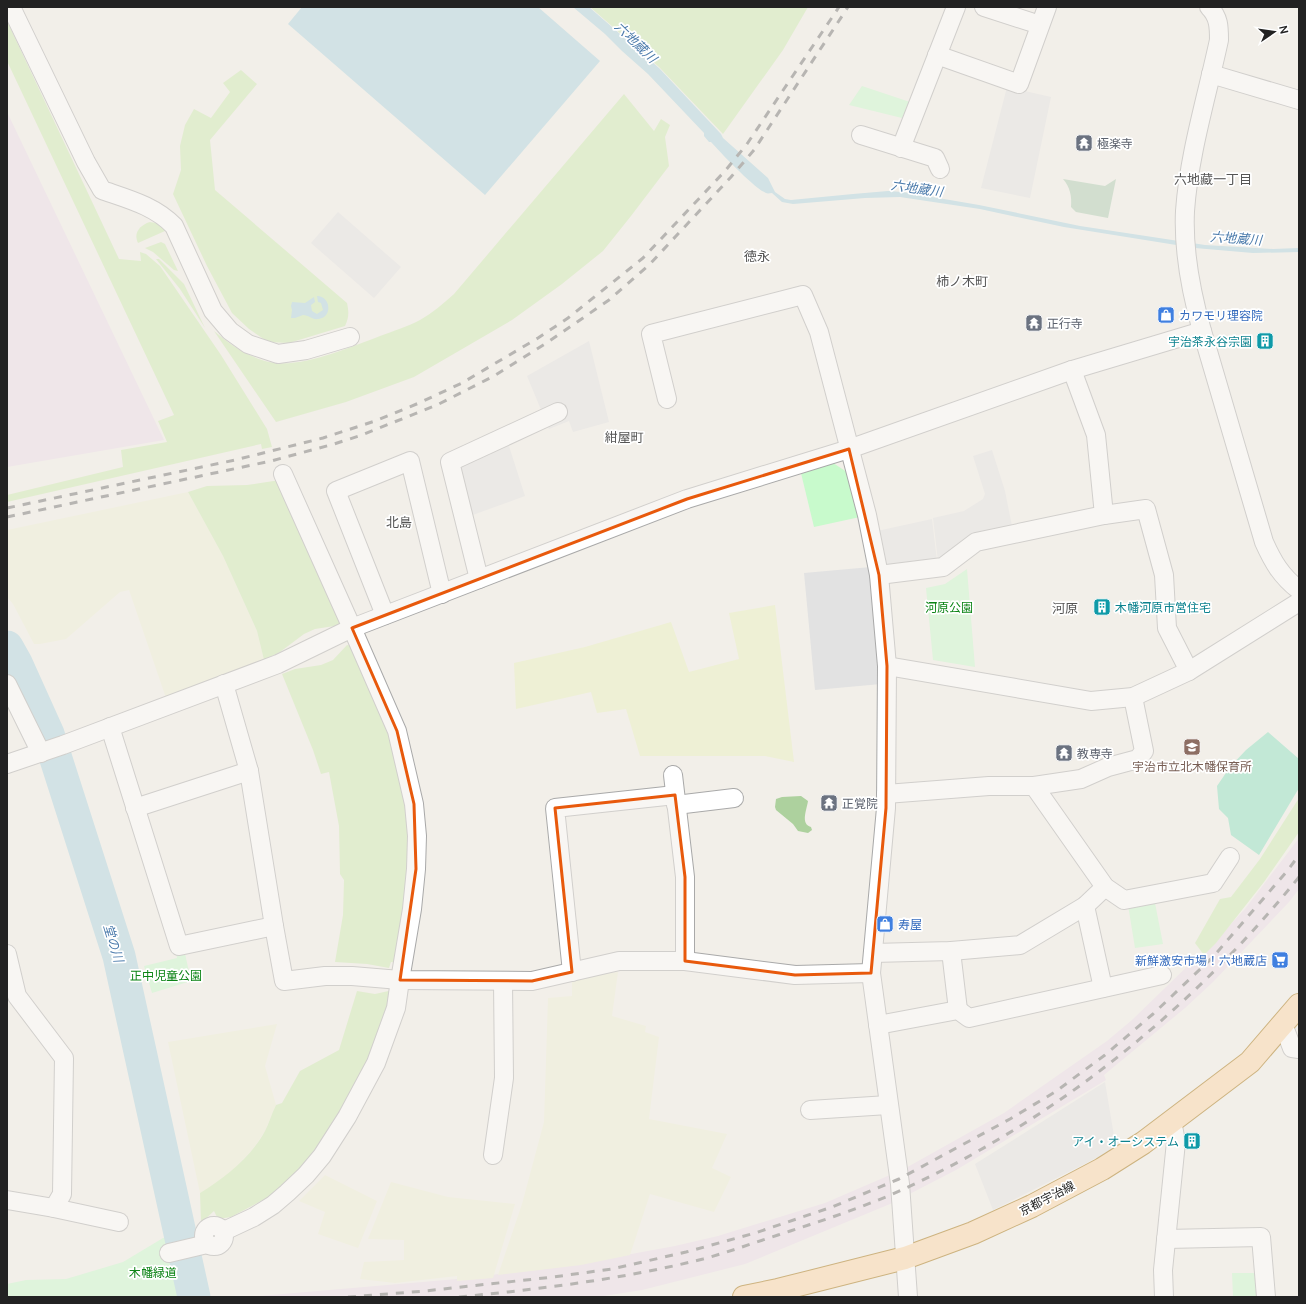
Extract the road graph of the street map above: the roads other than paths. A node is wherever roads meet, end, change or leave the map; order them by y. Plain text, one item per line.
1 (11, 7) edge
2 (956, 7) edge
3 (984, 7) edge
4 (1047, 7) edge
5 (1209, 7) edge
6 (1040, 26) junction
7 (937, 56) junction
8 (1212, 74) junction
9 (1299, 100) edge
10 (861, 135) dead end
11 (901, 148) junction
12 (940, 169) dead end
13 (1202, 331) junction
14 (350, 337) dead end
15 (1072, 370) junction
16 (667, 399) dead end
17 (558, 412) dead end
18 (849, 449) junction
19 (283, 474) dead end
20 (1104, 515) junction
21 (879, 574) junction
22 (480, 579) junction
23 (1299, 590) edge
24 (442, 594) junction
25 (1299, 602) edge
26 (385, 615) junction
27 (352, 628) junction
28 (887, 666) junction
29 (1189, 671) junction
30 (7, 684) edge
31 (224, 684) junction
32 (1133, 697) junction
33 (110, 727) junction
34 (41, 752) junction
35 (7, 764) edge
36 (249, 771) junction
37 (673, 775) dead end
38 (1034, 786) junction
39 (886, 794) junction
40 (734, 798) dead end
41 (676, 800) junction
42 (135, 808) junction
43 (1230, 857) dead end
44 (1105, 888) junction
45 (1085, 906) junction
46 (274, 926) junction
47 (951, 951) junction
48 (873, 953) junction
49 (7, 954) edge
50 (685, 961) junction
51 (572, 972) junction
52 (871, 973) junction
53 (1162, 975) dead end
54 (400, 980) junction
55 (504, 981) junction
56 (1103, 988) junction
57 (1299, 1005) edge
58 (958, 1010) junction
59 (1283, 1024) junction
60 (878, 1025) junction
61 (1299, 1049) edge
62 (888, 1105) junction
63 (810, 1110) dead end
64 (1172, 1121) junction
65 (493, 1155) dead end
66 (7, 1200) edge
67 (54, 1208) junction
68 (119, 1222) dead end
69 (1166, 1239) junction
70 (172, 1252) dead end
71 (905, 1258) junction
72 (778, 1294) edge
73 (744, 1297) edge
74 (908, 1297) edge
75 (1164, 1297) edge
76 (1266, 1297) edge

1 - 14 street
2 - 7 street
3 - 6 street
4 - 6 street
5 - 8 street
6 - 7 street
7 - 11 street
8 - 9 street
8 - 13 street
10 - 11 street
11 - 12 street
13 - 15 street
13 - 23 street
15 - 18 street
15 - 20 street
16 - 18 street
17 - 22 street
18 - 21 street
18 - 22 street
19 - 27 street
20 - 21 street
20 - 29 street
21 - 28 street
22 - 24 street
24 - 26 street
24 - 26 street
25 - 29 street
26 - 27 street
27 - 31 street
27 - 54 street
28 - 32 street
28 - 39 street
29 - 32 street
30 - 34 street
31 - 33 street
31 - 36 street
32 - 38 street
33 - 34 street
33 - 42 street
34 - 35 street
36 - 42 street
36 - 46 street
37 - 41 street
38 - 39 street
38 - 44 street
39 - 48 street
40 - 41 street
41 - 50 street
41 - 51 street
42 - 46 street
43 - 44 street
44 - 45 street
45 - 47 street
45 - 56 street
46 - 54 street
47 - 48 street
47 - 58 street
48 - 52 street
49 - 67 street
50 - 51 street
50 - 52 street
51 - 55 street
52 - 60 street
53 - 56 street
54 - 55 street
54 - 70 street
55 - 65 street
56 - 58 street
57 - 59 main road, 京都宇治線
58 - 60 street
59 - 61 street
59 - 64 main road, 京都宇治線
60 - 62 street
62 - 63 street
62 - 71 street
64 - 69 street
64 - 71 main road, 京都宇治線
66 - 67 street
67 - 68 street
69 - 75 street
69 - 76 street
71 - 72 main road, 京都宇治線
71 - 74 street
72 - 73 main road, 京都宇治線

